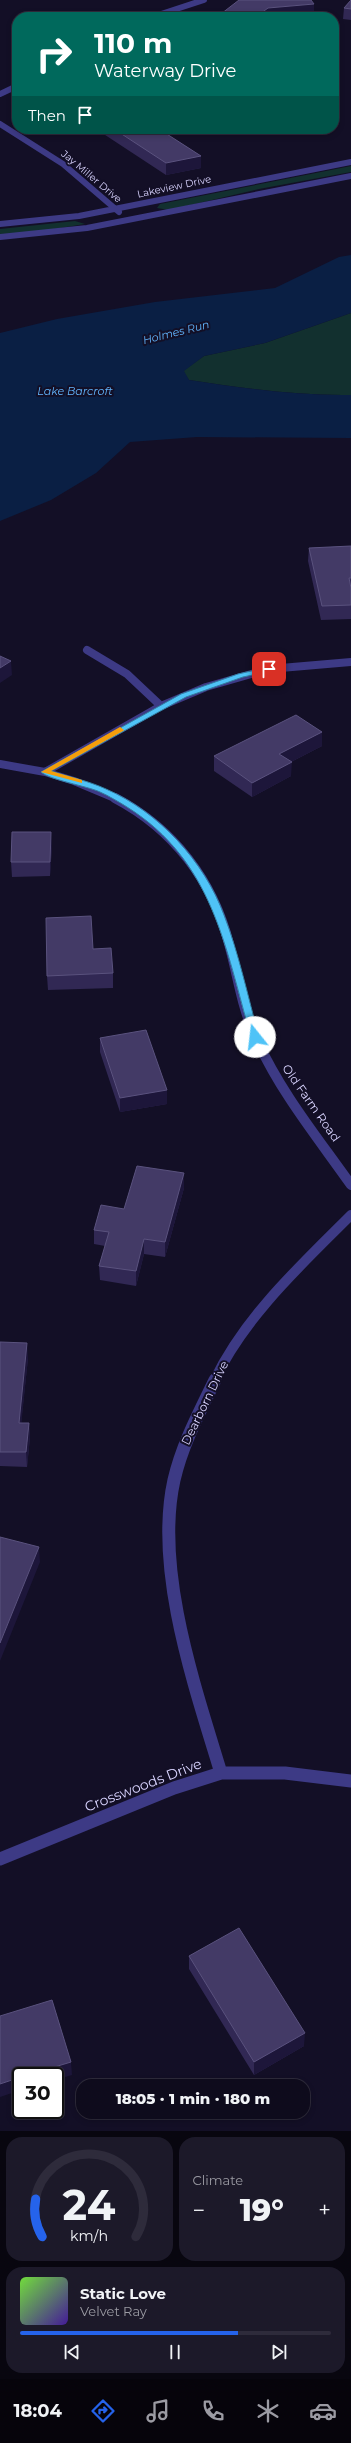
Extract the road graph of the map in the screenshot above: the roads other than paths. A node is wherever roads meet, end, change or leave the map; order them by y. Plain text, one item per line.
1 (204, 0) edge
2 (167, 12) edge
3 (12, 88) edge
4 (0, 94) edge
5 (0, 124) edge
6 (12, 131) edge
7 (17, 134) edge
8 (351, 162) edge
9 (351, 176) edge
10 (116, 208) junction
11 (128, 220) junction
12 (0, 224) edge
13 (0, 237) edge
14 (87, 650) dead end
15 (351, 662) edge
16 (161, 706) junction
17 (0, 764) edge
18 (45, 772) junction
19 (351, 1185) edge
20 (351, 1215) edge
21 (221, 1773) junction
22 (351, 1781) edge
23 (0, 1859) edge

1 - 2 street
3 - 4 street
5 - 6 street, Jay Miller Drive
7 - 10 street, Jay Miller Drive
8 - 10 street, Lakeview Drive
9 - 11 street, Lakeview Drive
10 - 11 street, Jay Miller Drive
10 - 12 street, Lakeview Drive
11 - 13 street, Lakeview Drive
14 - 16 street
15 - 16 street
16 - 18 street
17 - 18 street, Old Farm Road
18 - 19 street, Old Farm Road
20 - 21 street, Dearborn Drive
21 - 22 street, Crosswoods Drive
21 - 23 street, Crosswoods Drive

